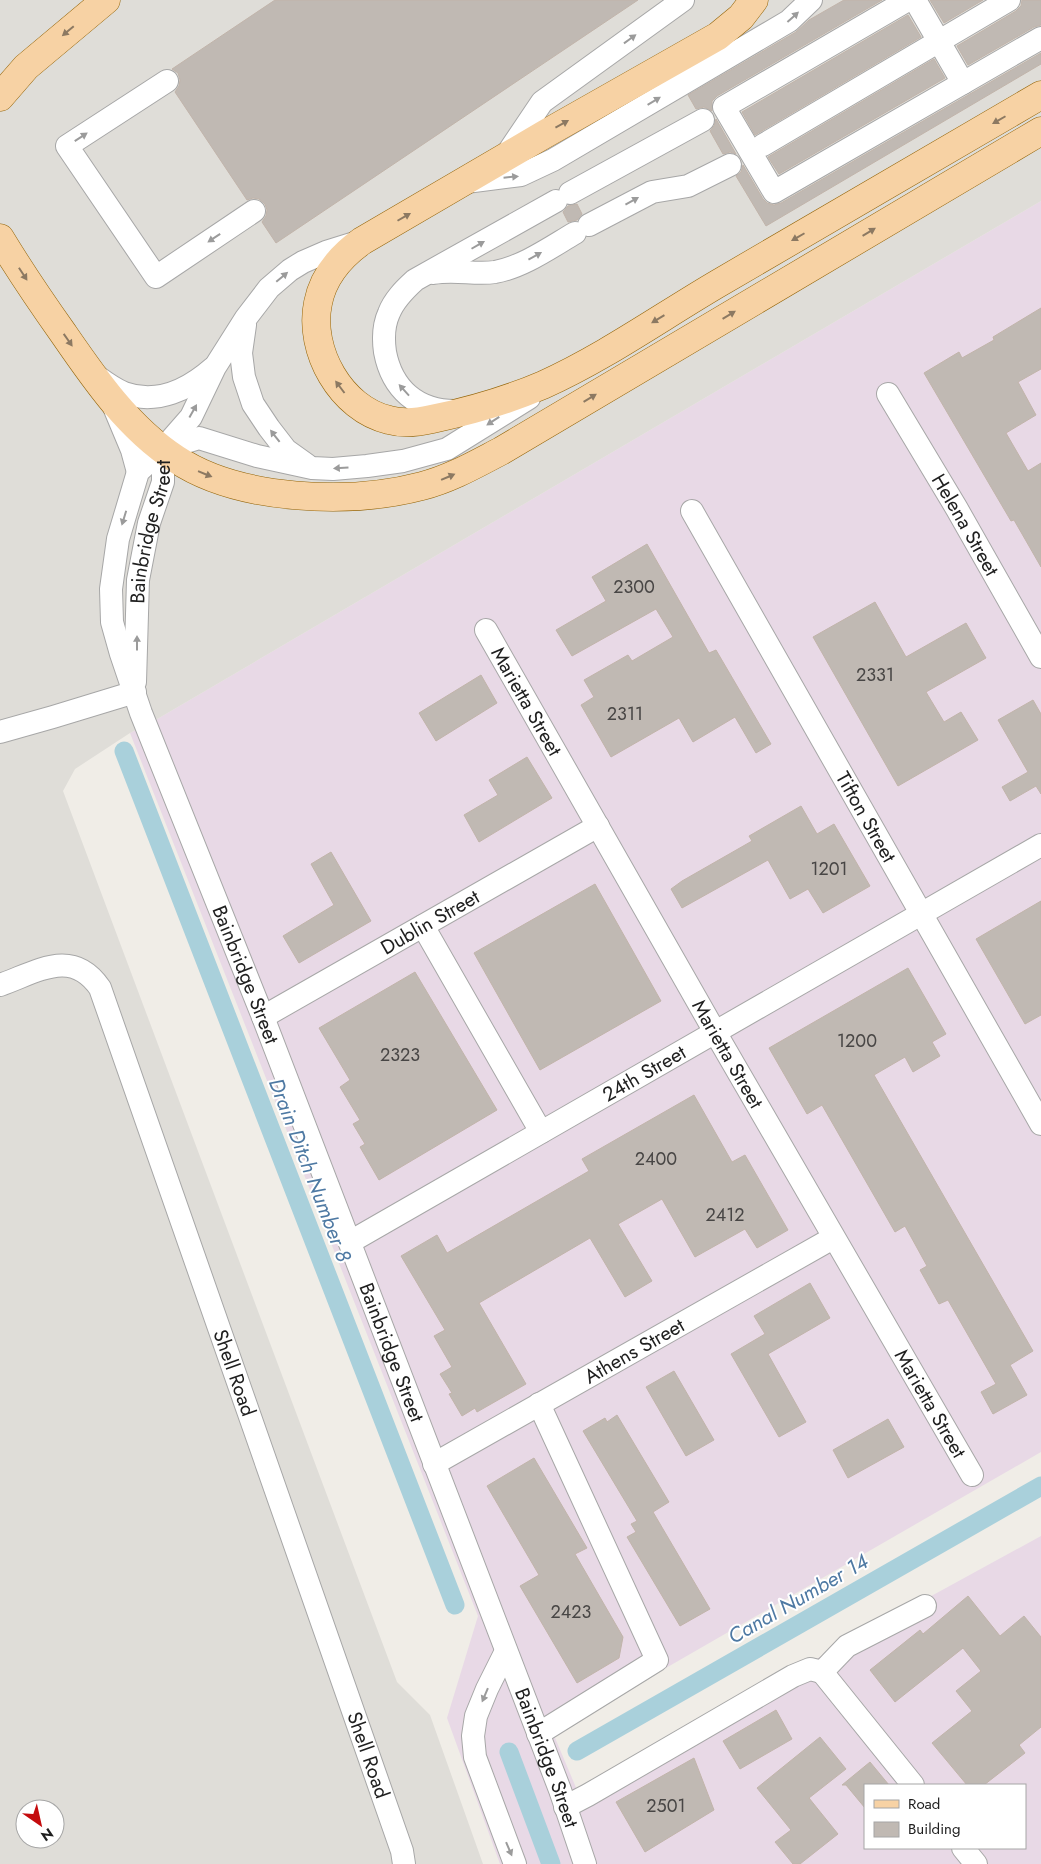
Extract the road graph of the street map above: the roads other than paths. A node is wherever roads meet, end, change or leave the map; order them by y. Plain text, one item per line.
1 (115, 0) edge
2 (682, 0) edge
3 (754, 0) edge
4 (771, 0) edge
5 (811, 0) edge
6 (908, 0) edge
7 (915, 0) edge
8 (1009, 0) edge
9 (98, 6) edge
10 (1041, 38) edge
11 (940, 41) junction
12 (669, 65) junction
13 (167, 81) dead end
14 (963, 83) junction
15 (0, 96) edge
16 (1041, 96) edge
17 (703, 120) dead end
18 (1041, 130) edge
19 (763, 146) dead end
20 (505, 158) junction
21 (730, 165) dead end
22 (463, 182) junction
23 (254, 211) dead end
24 (0, 238) edge
25 (362, 241) junction
26 (420, 276) junction
27 (246, 318) junction
28 (215, 367) junction
29 (89, 370) junction
30 (563, 375) junction
31 (888, 394) dead end
32 (112, 399) junction
33 (463, 411) junction
34 (163, 449) junction
35 (312, 468) junction
36 (138, 472) junction
37 (692, 512) dead end
38 (113, 578) junction
39 (138, 580) junction
40 (486, 630) dead end
41 (1041, 657) edge
42 (135, 692) junction
43 (0, 732) edge
44 (598, 826) junction
45 (1041, 845) edge
46 (920, 914) junction
47 (423, 926) junction
48 (0, 986) edge
49 (263, 1017) junction
50 (715, 1032) junction
51 (1041, 1124) edge
52 (541, 1132) junction
53 (833, 1238) junction
54 (350, 1242) junction
55 (539, 1404) junction
56 (434, 1464) junction
57 (972, 1475) dead end
58 (924, 1606) dead end
59 (506, 1651) junction
60 (822, 1672) junction
61 (538, 1734) junction
62 (911, 1784) edge
63 (565, 1807) junction
64 (964, 1849) edge
65 (404, 1864) edge
66 (515, 1864) edge
67 (585, 1864) edge
68 (976, 1864) edge

1 - 9 street
20 -> 2 street
3 - 12 main road
4 - 12 main road
22 -> 5 street
6 - 14 street
7 - 11 street
8 - 11 street
9 -> 15 main road
10 - 14 street
11 - 14 street
11 - 19 street
20 -> 12 main road
23 -> 13 street
16 -> 30 main road
26 -> 17 street
34 -> 18 main road
20 - 22 main road
26 -> 21 street
25 -> 22 main road
24 -> 29 main road
27 -> 25 street
33 -> 25 main road
33 -> 26 street
27 - 28 street
35 -> 27 street
28 - 29 street
34 -> 28 street
29 - 32 main road
30 - 33 main road
30 -> 35 street
31 - 41 street, Helena Street
32 - 34 main road
32 - 36 street
34 - 35 street
34 - 36 street, Bainbridge Street
34 - 39 street, Bainbridge Street
36 -> 38 street, Bainbridge Street
37 - 46 street, Tifton Street
38 - 39 street
38 - 42 street, Bainbridge Street
42 -> 39 street, Bainbridge Street
40 - 44 street, Marietta Street
42 - 43 street
42 - 49 street, Bainbridge Street
44 - 47 street, Dublin Street
44 - 50 street, Marietta Street
45 - 46 street, 24th Street
46 - 50 street, 24th Street
46 - 51 street, Tifton Street
47 - 49 street, Dublin Street
47 - 52 street
48 - 65 street, Shell Road
49 - 54 street, Bainbridge Street
50 - 52 street, 24th Street
50 - 53 street, Marietta Street
52 - 54 street, 24th Street
53 - 55 street, Athens Street
53 - 57 street, Marietta Street
54 - 56 street, Bainbridge Street
55 - 56 street, Athens Street
55 - 61 street
56 - 59 street, Bainbridge Street
58 - 60 street
59 - 61 street, Bainbridge Street
59 -> 66 street, Bainbridge Street
60 - 62 street
60 - 63 street
61 - 63 street, Bainbridge Street
63 - 67 street, Bainbridge Street
64 - 68 street

